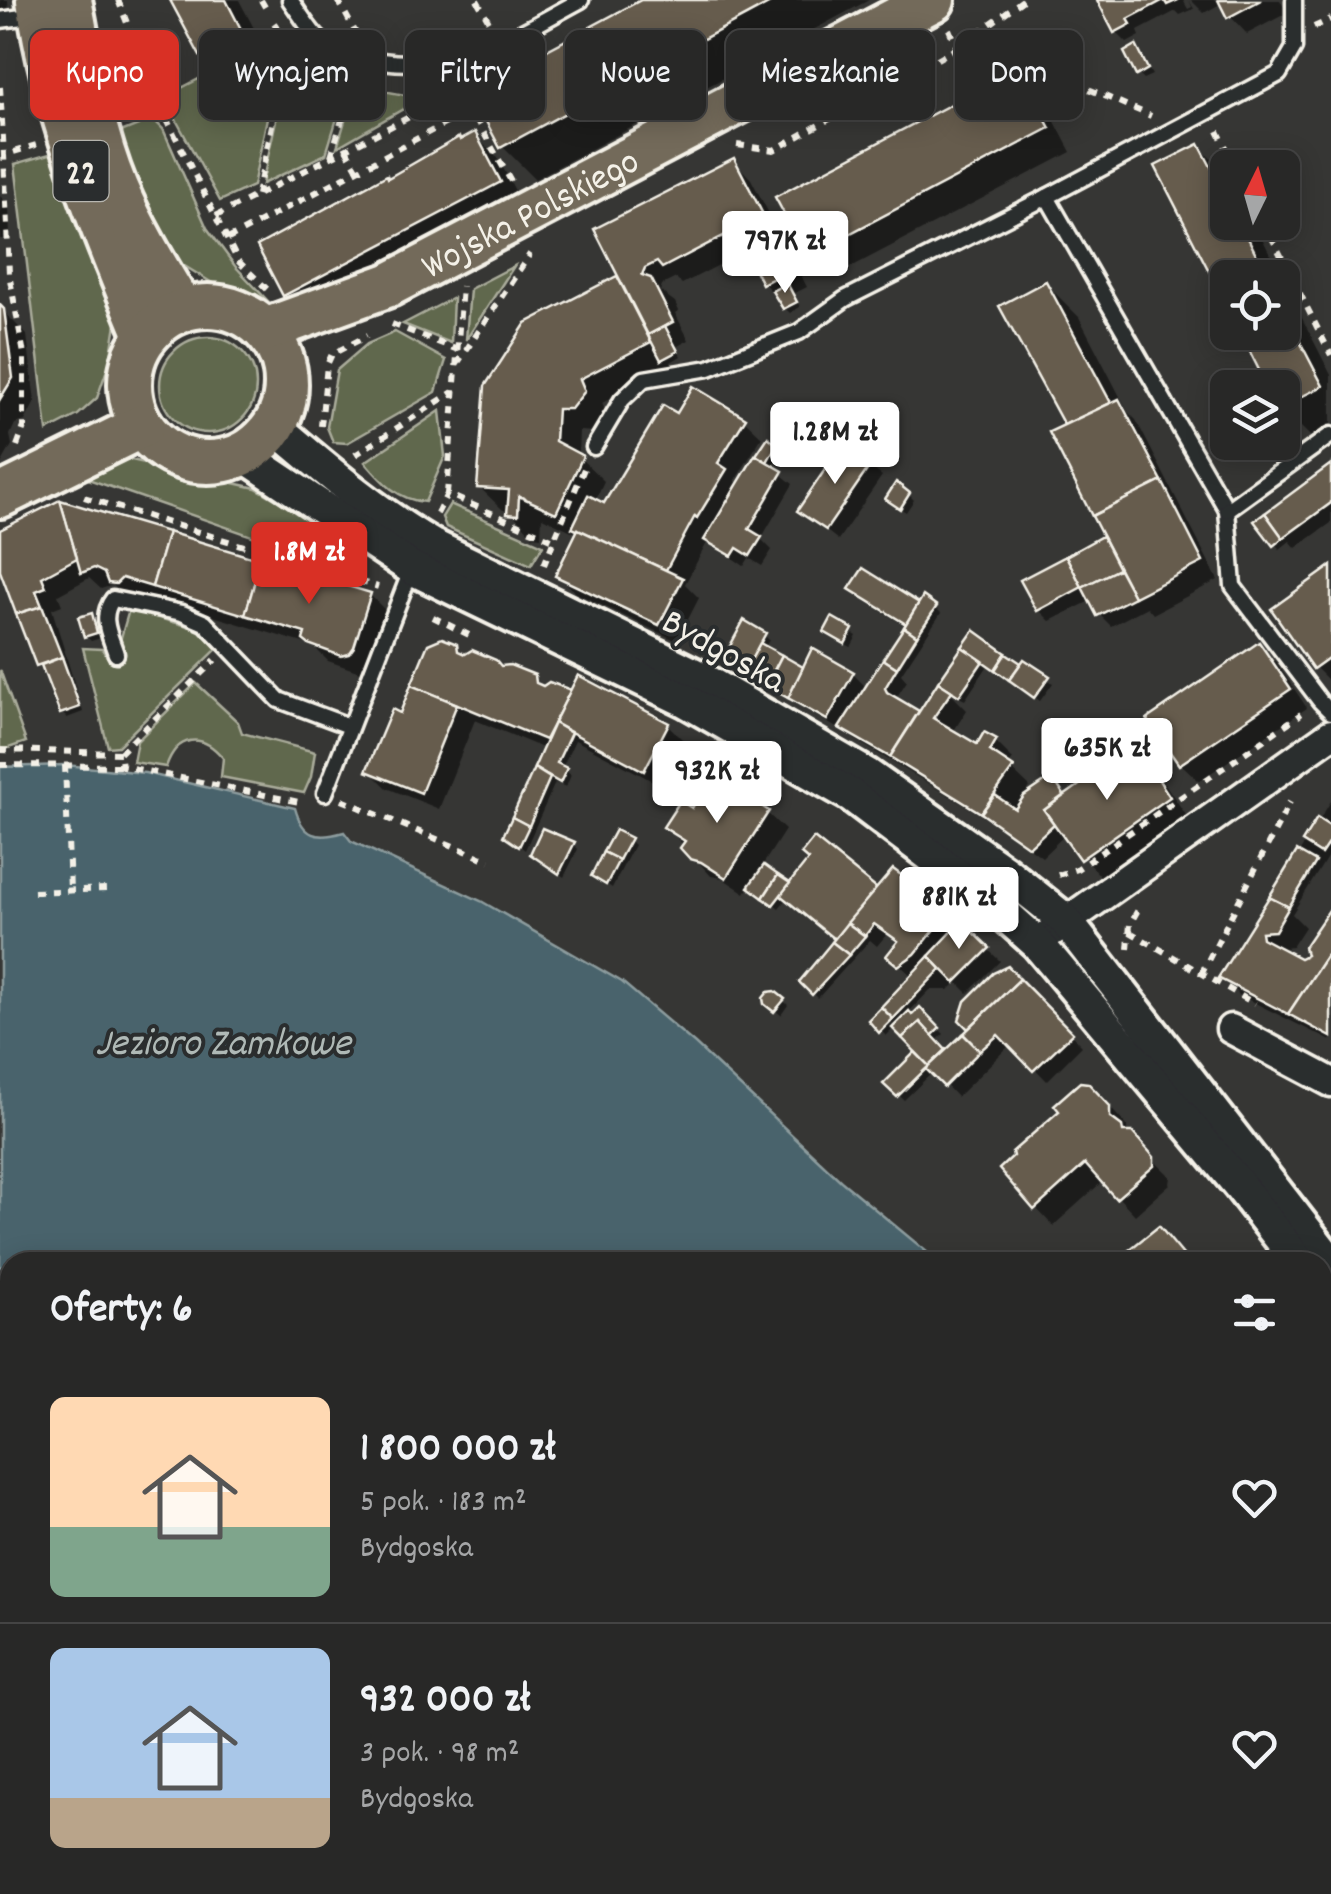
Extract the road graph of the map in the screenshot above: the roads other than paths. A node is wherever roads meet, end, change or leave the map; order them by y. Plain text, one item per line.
1 (290, 0) edge
2 (581, 0) edge
3 (1294, 0) edge
4 (938, 8) edge
5 (44, 9) edge
6 (82, 130) junction
7 (1048, 197) junction
8 (182, 310) junction
9 (273, 328) junction
10 (146, 335) junction
11 (142, 426) junction
12 (274, 426) junction
13 (1331, 434) edge
14 (594, 446) road end
15 (242, 454) junction
16 (17, 488) edge
17 (1227, 510) junction
18 (407, 582) junction
19 (116, 654) dead end
20 (1325, 706) edge
21 (349, 726) junction
22 (1331, 734) edge
23 (325, 793) road end
24 (1065, 920) junction
25 (1037, 943) junction
26 (1231, 1029) dead end
27 (1331, 1082) edge
28 (1291, 1252) edge
29 (1322, 1252) edge

1 - 2 lane
3 - 7 lane
4 - 9 main road, Wojska Polskiego
5 - 6 main road, 22
6 - 8 main road, 22
6 - 10 main road, 22
7 - 14 lane
7 - 17 lane
8 - 9 main road
8 - 10 main road
9 - 12 main road
10 - 11 main road
11 - 15 main road
11 - 16 main road
12 - 15 main road
12 - 24 street, Bydgoska
13 - 17 lane
15 - 18 street, Bydgoska
17 - 20 lane
18 - 21 lane
18 - 25 street, Bydgoska
19 - 21 lane
21 - 23 lane
22 - 24 street
24 - 25 street
24 - 29 street, Bydgoska
25 - 28 street, Bydgoska
26 - 27 street

